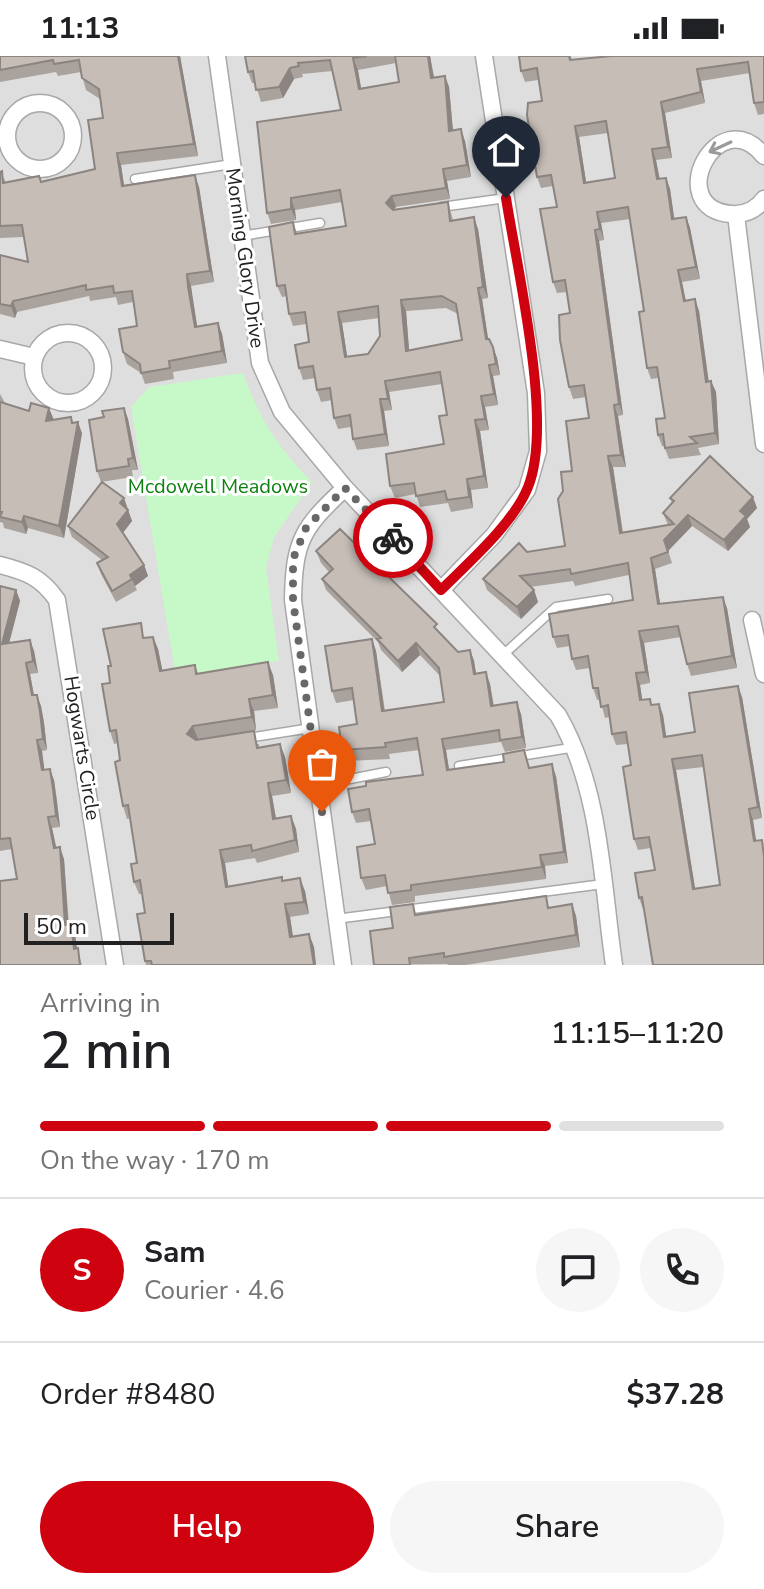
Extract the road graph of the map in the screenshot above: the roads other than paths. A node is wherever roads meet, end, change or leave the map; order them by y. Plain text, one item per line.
1 (217, 56) edge
2 (484, 56) edge
3 (5, 149) edge
4 (764, 156) edge
5 (232, 164) junction
6 (135, 179) dead end
7 (506, 198) junction
8 (764, 199) edge
9 (428, 209) edge
10 (736, 215) junction
11 (320, 223) dead end
12 (242, 236) junction
13 (0, 349) edge
14 (34, 357) junction
15 (764, 444) edge
16 (345, 488) junction
17 (0, 565) edge
18 (441, 590) junction
19 (608, 599) dead end
20 (752, 620) dead end
21 (503, 655) junction
22 (764, 674) edge
23 (311, 728) junction
24 (241, 739) edge
25 (577, 747) junction
26 (459, 766) edge
27 (386, 772) dead end
28 (318, 785) junction
29 (603, 884) junction
30 (336, 919) junction
31 (115, 965) edge
32 (343, 965) edge
33 (614, 965) edge

1 - 5 street, Morning Glory Drive
2 - 7 street
3 - 3 street
4 -> 10 street
5 - 6 lane
5 - 12 street, Morning Glory Drive
7 - 9 lane
7 - 18 street
8 - 10 street
10 - 15 street
11 - 12 lane
12 - 16 street, Morning Glory Drive
13 - 14 street
14 - 14 street
16 - 18 street, Morning Glory Drive
16 - 23 street
17 - 31 street, Hogwarts Circle
18 - 21 street, Morning Glory Drive
19 - 21 lane
20 - 22 street
21 - 25 street, Morning Glory Drive
23 - 24 lane
23 - 28 street
25 - 26 lane
25 - 29 street, Morning Glory Drive
27 - 28 lane
28 - 30 street
29 - 30 lane
29 - 33 street, Morning Glory Drive
30 - 32 street

